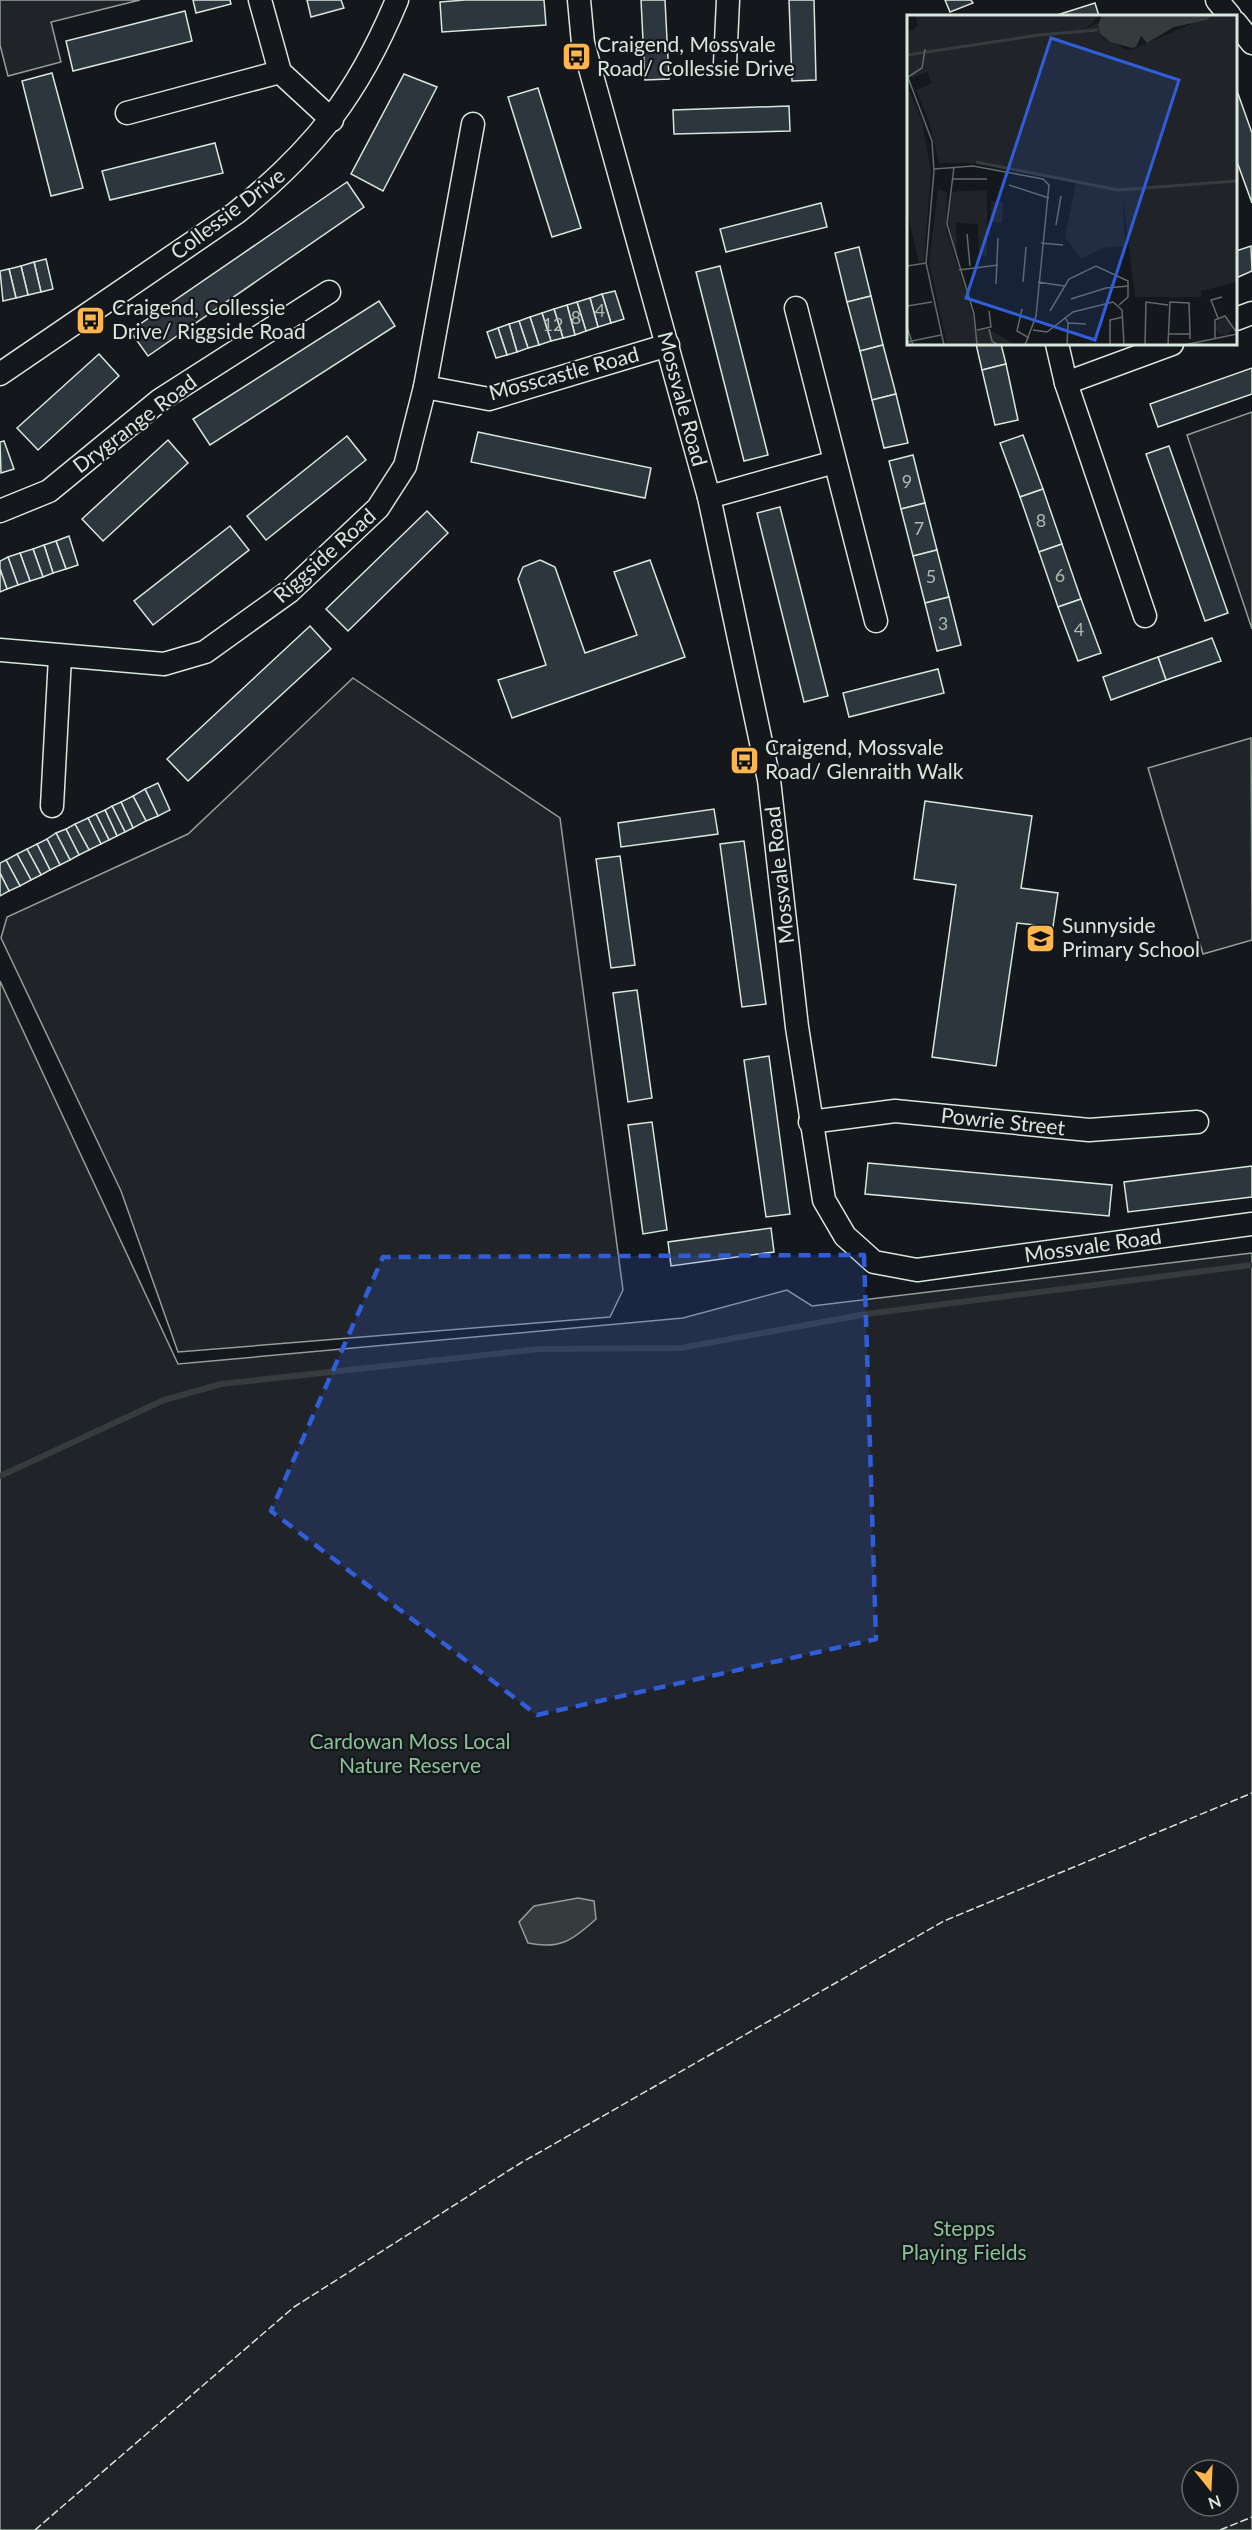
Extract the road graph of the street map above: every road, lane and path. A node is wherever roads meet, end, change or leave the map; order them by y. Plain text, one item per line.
1 (260, 0) edge
2 (397, 0) edge
3 (579, 0) edge
4 (728, 0) edge
5 (1217, 0) edge
6 (1229, 15) edge
7 (1237, 24) edge
8 (1252, 43) edge
9 (725, 64) dead end
10 (280, 72) junction
11 (128, 113) dead end
12 (332, 120) junction
13 (473, 124) dead end
14 (329, 292) dead end
15 (796, 308) dead end
16 (1252, 313) edge
17 (1237, 320) edge
18 (668, 345) junction
19 (1057, 345) edge
20 (1169, 345) edge
21 (0, 374) edge
22 (1066, 383) junction
23 (425, 387) junction
24 (835, 462) junction
25 (709, 497) junction
26 (0, 512) edge
27 (1145, 615) dead end
28 (876, 621) dead end
29 (0, 650) edge
30 (60, 657) junction
31 (52, 806) dead end
32 (810, 1122) junction
33 (1197, 1122) dead end
34 (1252, 1224) edge

1 - 10 street
2 - 12 street, Collessie Drive
3 - 18 street, Mossvale Road
4 - 9 street
5 - 6 street
7 - 8 street
10 - 11 street
10 - 12 street
12 - 21 street, Collessie Drive
13 - 23 street, Riggside Road
14 - 26 street, Drygrange Road
15 - 24 street
16 - 17 street
18 - 23 street, Mosscastle Road
18 - 25 street, Mossvale Road
19 - 22 street
20 - 22 street
22 - 27 street
23 - 30 street, Riggside Road
24 - 25 street
24 - 28 street
25 - 32 street, Mossvale Road
29 - 30 street, Riggside Road
30 - 31 street
32 - 33 street, Powrie Street
32 - 34 street, Mossvale Road

